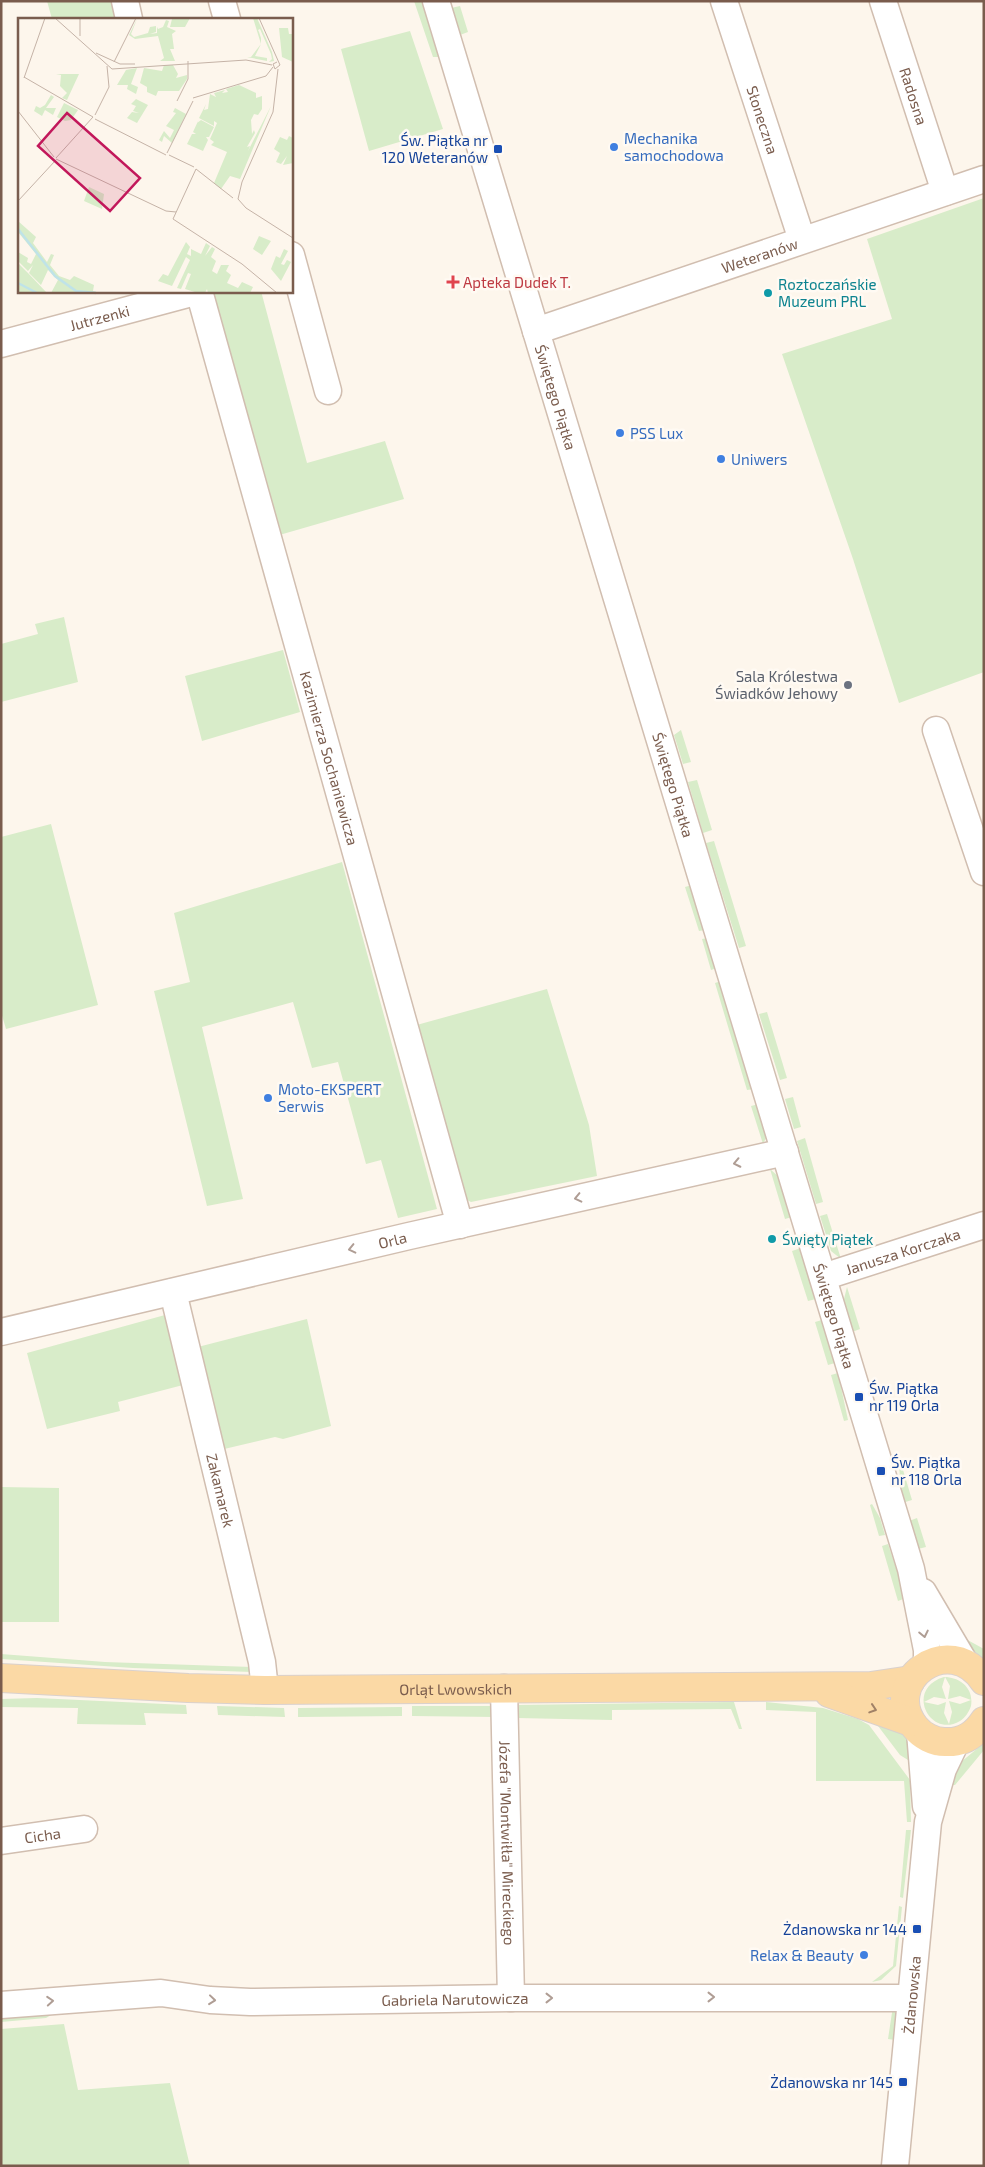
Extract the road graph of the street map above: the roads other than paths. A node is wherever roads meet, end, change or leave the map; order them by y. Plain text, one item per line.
1 (125, 1) edge
2 (222, 1) edge
3 (436, 1) edge
4 (724, 1) edge
5 (883, 1) edge
6 (130, 18) edge
7 (227, 18) edge
8 (984, 180) edge
9 (945, 192) junction
10 (802, 240) junction
11 (292, 259) edge
12 (196, 292) edge
13 (200, 292) edge
14 (536, 331) junction
15 (1, 344) edge
16 (328, 391) dead end
17 (936, 730) dead end
18 (984, 872) edge
19 (785, 1152) junction
20 (460, 1225) junction
21 (984, 1225) edge
22 (822, 1277) junction
23 (173, 1292) junction
24 (1, 1332) edge
25 (910, 1569) junction
26 (977, 1671) edge
27 (919, 1672) junction
28 (1, 1678) edge
29 (811, 1686) junction
30 (504, 1688) junction
31 (265, 1690) junction
32 (984, 1721) edge
33 (915, 1727) junction
34 (956, 1742) junction
35 (928, 1822) junction
36 (84, 1830) dead end
37 (1, 1841) edge
38 (511, 1998) junction
39 (909, 1998) junction
40 (1, 2005) edge
41 (894, 2166) edge

1 - 6 street
2 - 7 street
3 - 14 street, Świętego Piątka
4 - 10 street, Słoneczna
5 - 9 street, Radosna
8 - 9 street, Weteranów
9 - 10 street, Weteranów
10 - 14 street, Weteranów
11 - 16 street
12 - 15 street, Jutrzenki
13 - 20 street, Kazimierza Sochaniewicza
14 - 19 street, Świętego Piątka
17 - 18 street
19 -> 20 street, Orla
19 - 22 street, Świętego Piątka
20 -> 23 street, Orla
21 - 22 street, Janusza Korczaka
22 - 25 street, Świętego Piątka
23 - 24 street, Orla
23 - 31 street, Zakamarek
25 - 26 street, Świętego Piątka
25 -> 27 street, Świętego Piątka
26 - 27 main road, Orląt Lwowskich
27 - 29 main road, Orląt Lwowskich
27 - 33 main road
28 - 31 main road, Orląt Lwowskich
29 - 30 main road, Orląt Lwowskich
29 -> 33 main road
30 - 31 main road, Orląt Lwowskich
30 - 38 street, Józefa "Montwiłła" Mireckiego
32 - 34 main road
33 - 34 main road
33 - 35 street, Żdanowska
34 - 35 street, Żdanowska
35 - 39 street, Żdanowska
36 - 37 street, Cicha
38 -> 39 street, Gabriela Narutowicza
40 -> 38 street, Gabriela Narutowicza
39 - 41 street, Żdanowska

